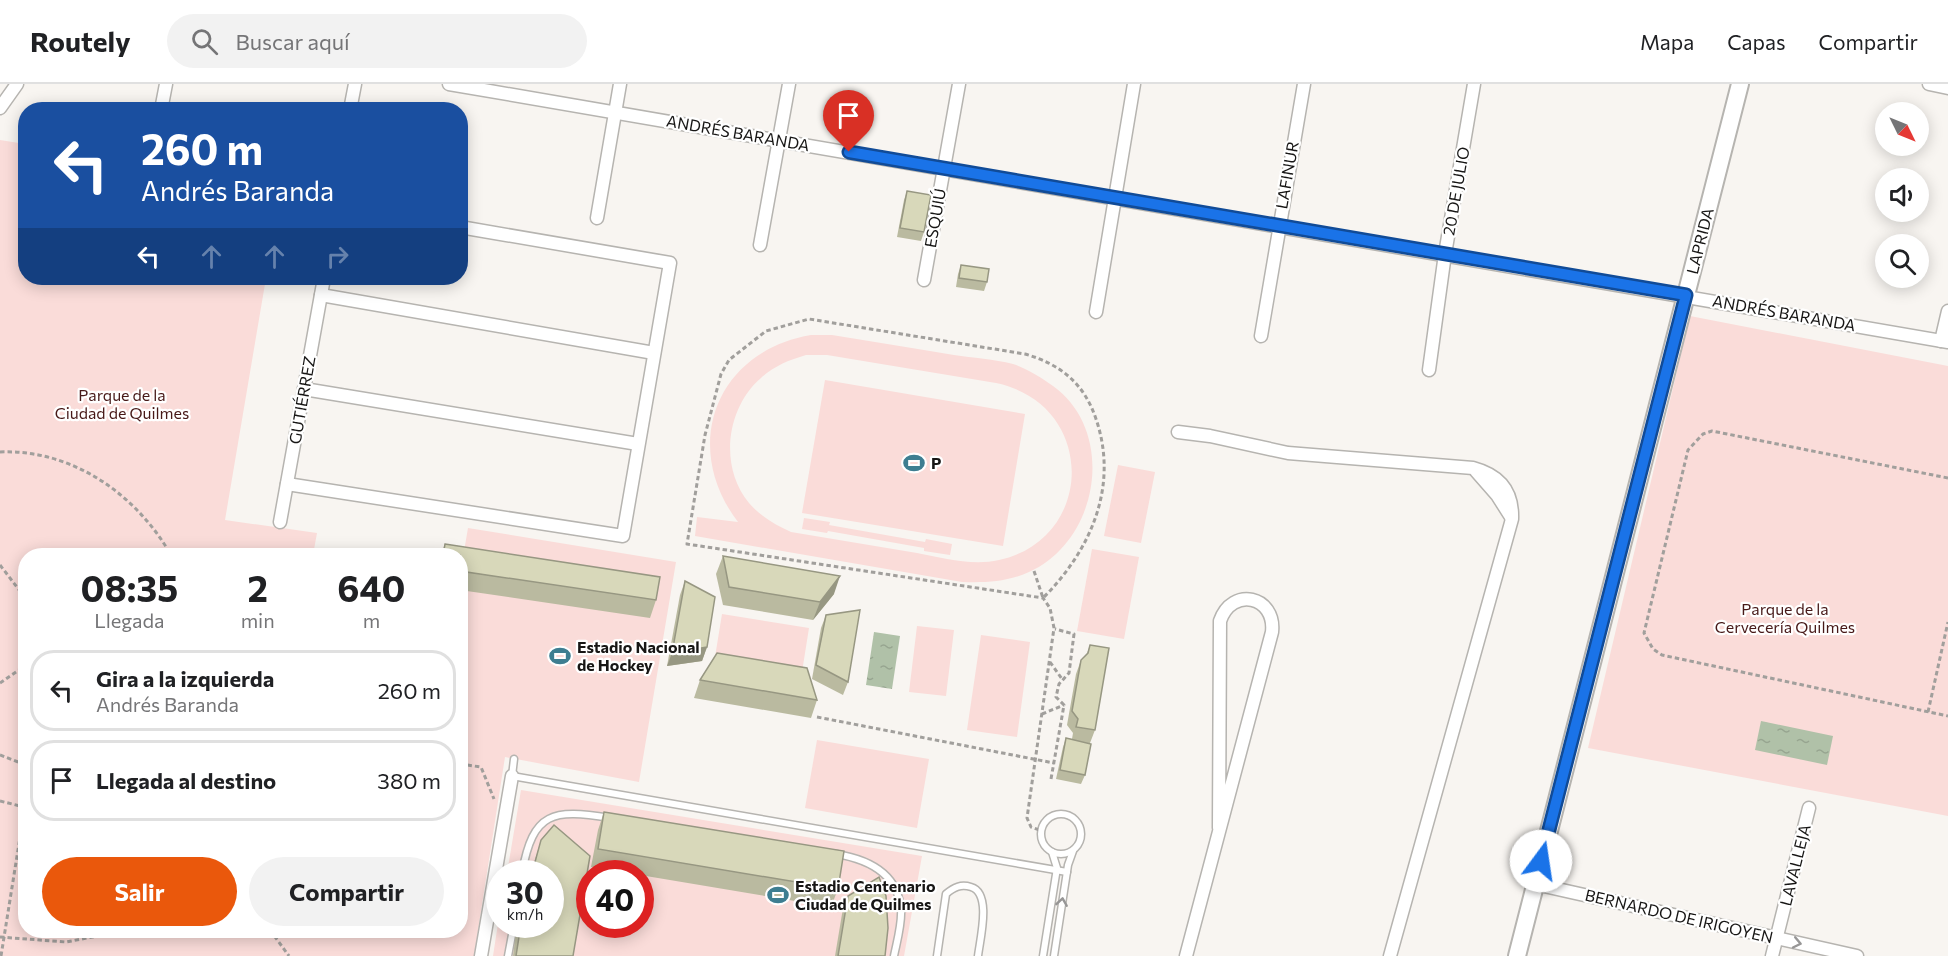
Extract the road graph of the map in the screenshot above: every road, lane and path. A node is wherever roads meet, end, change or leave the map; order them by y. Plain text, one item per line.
1 (17, 84) edge
2 (166, 84) edge
3 (355, 84) edge
4 (450, 84) edge
5 (620, 84) edge
6 (789, 84) edge
7 (959, 84) edge
8 (1134, 84) edge
9 (1304, 84) edge
10 (1474, 84) edge
11 (1740, 84) edge
12 (1929, 84) edge
13 (1948, 88) edge
14 (163, 102) edge
15 (352, 102) edge
16 (0, 108) edge
17 (615, 112) junction
18 (779, 140) junction
19 (944, 168) junction
20 (1114, 198) junction
21 (597, 218) dead end
22 (1278, 226) junction
23 (468, 228) edge
24 (760, 245) dead end
25 (1445, 254) junction
26 (924, 280) dead end
27 (323, 285) edge
28 (321, 295) junction
29 (1686, 295) junction
30 (1948, 311) edge
31 (1096, 312) dead end
32 (1261, 336) dead end
33 (1944, 341) edge
34 (654, 353) junction
35 (1429, 370) dead end
36 (304, 389) junction
37 (1178, 432) dead end
38 (638, 444) junction
39 (0, 452) edge
40 (1948, 478) edge
41 (287, 484) junction
42 (280, 522) dead end
43 (166, 548) edge
44 (0, 565) edge
45 (1034, 571) dead end
46 (0, 574) edge
47 (7, 574) junction
48 (18, 588) edge
49 (1042, 598) junction
50 (1948, 622) edge
51 (1054, 628) junction
52 (1050, 662) junction
53 (18, 671) edge
54 (1062, 679) junction
55 (0, 683) edge
56 (1065, 705) junction
57 (1928, 712) junction
58 (1042, 714) junction
59 (1948, 716) edge
60 (817, 717) dead end
61 (0, 755) edge
62 (514, 759) dead end
63 (1036, 760) junction
64 (18, 762) edge
65 (1054, 762) junction
66 (468, 765) edge
67 (512, 776) junction
68 (1051, 779) dead end
69 (0, 801) edge
70 (18, 805) edge
71 (1809, 808) dead end
72 (493, 809) dead end
73 (619, 819) edge
74 (1219, 828) junction
75 (1042, 831) junction
76 (18, 847) edge
77 (1074, 849) junction
78 (1052, 851) junction
79 (826, 852) edge
80 (525, 860) edge
81 (1057, 870) junction
82 (1067, 872) junction
83 (1536, 884) junction
84 (2, 938) edge
85 (87, 938) edge
86 (276, 938) edge
87 (511, 938) edge
88 (1777, 939) junction
89 (1, 956) edge
90 (289, 956) edge
91 (481, 956) edge
92 (508, 956) edge
93 (894, 956) edge
94 (937, 956) edge
95 (978, 956) edge
96 (1042, 956) edge
97 (1054, 956) edge
98 (1186, 956) edge
99 (1390, 956) edge
100 (1517, 956) edge
101 (1772, 956) edge
102 (1857, 956) edge

1 - 16 street
2 - 14 street
3 - 15 street
4 - 17 street, ANDRÉS BARANDA
5 - 17 street
6 - 18 street
7 - 19 street, ESQUIÚ
8 - 20 street
9 - 22 street, LAFINUR
10 - 25 street, 20 DE JULIO
11 - 29 street, LAPRIDA
12 - 13 street
17 - 18 street, ANDRÉS BARANDA
17 - 21 street
18 - 19 street, ANDRÉS BARANDA
18 - 24 street
19 - 20 street, ANDRÉS BARANDA
19 - 26 street, ESQUIÚ
20 - 22 street, ANDRÉS BARANDA
20 - 31 street
22 - 25 street, ANDRÉS BARANDA
22 - 32 street, LAFINUR
23 - 34 street
25 - 29 street, ANDRÉS BARANDA
25 - 35 street, 20 DE JULIO
27 - 28 street, GUTIÉRREZ
28 - 34 street
28 - 36 street, GUTIÉRREZ
29 - 33 street, ANDRÉS BARANDA
29 - 83 street, LAPRIDA
30 - 33 street
34 - 38 street
36 - 38 street
36 - 41 street, GUTIÉRREZ
37 - 99 street
38 - 41 street
39 - 43 path
40 - 57 path
41 - 42 street, GUTIÉRREZ
44 - 47 path
45 - 49 path
46 - 47 path
47 - 48 path
49 - 49 path
49 - 51 path
50 - 57 path
51 - 52 path
51 - 54 path
52 - 54 path
52 - 58 path
53 - 55 path
54 - 56 path
56 - 58 path
56 - 65 path
57 - 59 path
58 - 63 path
60 - 63 path
61 - 64 path
62 - 67 lane
63 - 65 path
63 - 75 path
65 - 68 path
66 - 72 path
67 - 81 lane
67 - 91 street
69 - 70 path
71 - 88 street, LAVALLEJA
73 - 80 lane
74 - 74 street
74 - 98 street
75 - 77 lane
75 - 78 lane
76 - 84 path
77 - 78 lane
77 - 82 lane
78 - 81 lane
79 - 93 lane
81 - 82 lane
81 - 96 lane
97 -> 82 lane
83 - 88 street, BERNARDO DE IRIGOYEN
83 - 100 street, LAPRIDA
84 - 85 path
84 - 89 path
86 - 90 path
87 - 92 lane
88 - 101 street, LAVALLEJA
88 -> 102 street, BERNARDO DE IRIGOYEN
94 - 95 lane

